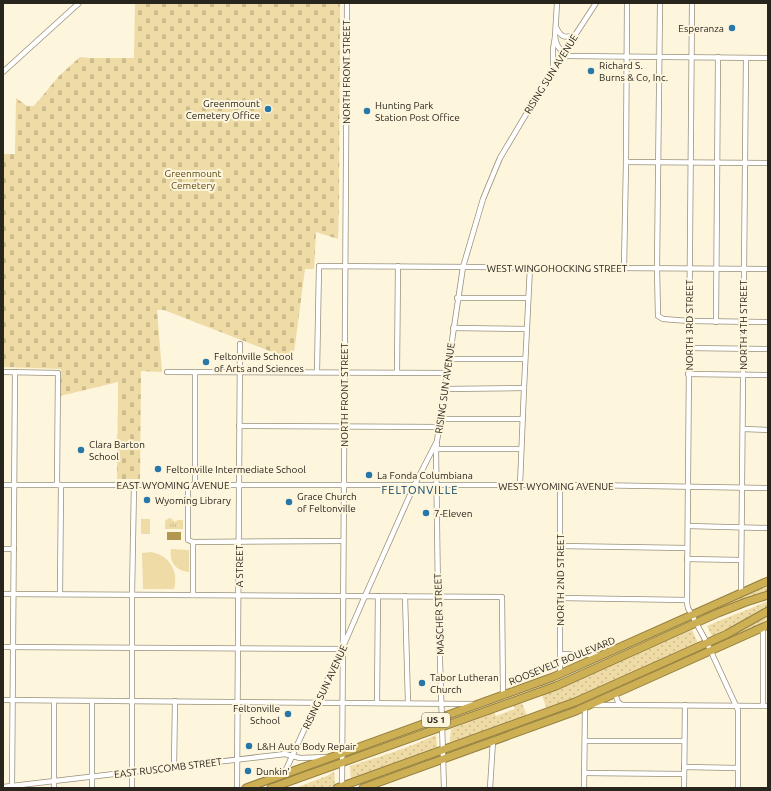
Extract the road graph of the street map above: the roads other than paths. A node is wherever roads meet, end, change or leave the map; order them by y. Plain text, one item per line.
1 (79, 3) edge
2 (347, 3) edge
3 (557, 3) edge
4 (596, 3) edge
5 (627, 3) edge
6 (660, 3) edge
7 (692, 3) edge
8 (556, 27) junction
9 (575, 35) junction
10 (555, 37) junction
11 (564, 52) junction
12 (659, 56) junction
13 (626, 57) junction
14 (718, 57) junction
15 (691, 58) junction
16 (746, 58) junction
17 (768, 58) edge
18 (553, 69) junction
19 (3, 72) edge
20 (626, 162) junction
21 (658, 162) junction
22 (690, 163) junction
23 (717, 163) junction
24 (745, 163) junction
25 (768, 164) edge
26 (592, 261) dead end
27 (345, 266) junction
28 (398, 266) junction
29 (463, 267) junction
30 (530, 267) junction
31 (593, 268) junction
32 (624, 268) junction
33 (657, 268) junction
34 (689, 269) junction
35 (716, 269) junction
36 (744, 269) junction
37 (768, 269) edge
38 (457, 298) junction
39 (528, 298) junction
40 (689, 321) junction
41 (716, 322) junction
42 (744, 322) junction
43 (768, 322) edge
44 (453, 328) junction
45 (527, 329) junction
46 (240, 344) dead end
47 (689, 348) junction
48 (743, 349) junction
49 (768, 349) edge
50 (449, 359) junction
51 (526, 359) junction
52 (3, 372) edge
53 (16, 372) junction
54 (166, 372) dead end
55 (195, 372) junction
56 (239, 372) junction
57 (317, 372) junction
58 (344, 372) junction
59 (397, 372) junction
60 (447, 373) junction
61 (688, 374) junction
62 (743, 375) junction
63 (768, 375) edge
64 (524, 388) junction
65 (444, 389) junction
66 (440, 419) junction
67 (522, 419) junction
68 (239, 426) junction
69 (344, 427) junction
70 (439, 427) junction
71 (743, 429) junction
72 (768, 430) edge
73 (437, 441) junction
74 (436, 449) junction
75 (522, 449) junction
76 (3, 485) edge
77 (15, 485) junction
78 (59, 485) junction
79 (134, 485) junction
80 (188, 485) junction
81 (195, 485) junction
82 (239, 485) junction
83 (436, 485) junction
84 (344, 486) junction
85 (414, 486) junction
86 (520, 486) junction
87 (560, 486) junction
88 (688, 487) junction
89 (742, 488) junction
90 (768, 488) edge
91 (688, 526) junction
92 (742, 527) junction
93 (768, 528) edge
94 (343, 541) junction
95 (193, 542) junction
96 (238, 542) junction
97 (560, 546) junction
98 (687, 548) junction
99 (3, 549) edge
100 (14, 549) junction
101 (687, 559) junction
102 (741, 560) junction
103 (768, 581) edge
104 (741, 593) junction
105 (3, 594) edge
106 (14, 594) junction
107 (60, 594) junction
108 (132, 595) junction
109 (193, 595) junction
110 (239, 595) junction
111 (768, 595) edge
112 (343, 596) junction
113 (365, 596) junction
114 (378, 596) junction
115 (405, 596) junction
116 (438, 596) junction
117 (560, 598) junction
118 (687, 600) junction
119 (768, 611) edge
120 (692, 615) junction
121 (697, 623) junction
122 (766, 626) edge
123 (707, 642) junction
124 (3, 647) edge
125 (14, 647) junction
126 (132, 648) junction
127 (238, 649) junction
128 (342, 649) junction
129 (710, 650) junction
130 (560, 654) junction
131 (603, 655) junction
132 (560, 674) junction
133 (582, 674) junction
134 (647, 679) junction
135 (612, 685) junction
136 (615, 694) junction
137 (503, 696) junction
138 (3, 700) edge
139 (13, 700) junction
140 (54, 700) junction
141 (92, 701) junction
142 (132, 701) junction
143 (175, 701) junction
144 (237, 702) junction
145 (317, 703) junction
146 (342, 703) junction
147 (377, 703) junction
148 (408, 703) junction
149 (442, 703) junction
150 (479, 704) junction
151 (622, 705) junction
152 (685, 705) junction
153 (587, 706) junction
154 (737, 706) junction
155 (766, 706) edge
156 (442, 717) junction
157 (443, 727) junction
158 (585, 740) junction
159 (402, 741) junction
160 (493, 741) junction
161 (684, 741) junction
162 (364, 746) junction
163 (443, 750) junction
164 (342, 753) junction
165 (293, 756) junction
166 (333, 757) junction
167 (444, 759) junction
168 (237, 760) junction
169 (342, 763) junction
170 (408, 763) junction
171 (174, 766) junction
172 (684, 767) junction
173 (738, 768) junction
174 (132, 771) junction
175 (584, 773) junction
176 (284, 774) junction
177 (684, 774) junction
178 (92, 777) junction
179 (54, 780) junction
180 (377, 783) junction
181 (3, 787) edge
182 (12, 787) edge
183 (341, 787) edge
184 (54, 788) edge
185 (92, 788) edge
186 (132, 788) edge
187 (238, 788) edge
188 (246, 788) edge
189 (271, 788) edge
190 (363, 788) edge
191 (444, 788) edge
192 (490, 788) edge
193 (584, 788) edge
194 (684, 788) edge
195 (738, 788) edge

1 - 19 street
2 - 27 street, NORTH FRONT STREET
3 - 8 street
4 - 9 street, RISING SUN AVENUE
5 - 13 street
6 - 12 street
7 - 15 street, NORTH 3RD STREET
8 - 9 street
8 - 10 street
9 - 11 street, RISING SUN AVENUE
10 - 11 street
10 - 18 street
11 - 13 street
11 - 18 street, RISING SUN AVENUE
12 - 13 street
12 - 15 street
12 - 21 street
13 - 20 street
14 - 15 street
14 - 16 street
14 - 23 street
15 - 22 street, NORTH 3RD STREET
16 - 17 street
16 - 24 street, NORTH 4TH STREET
18 - 29 street, RISING SUN AVENUE
20 - 21 street
20 - 32 street
21 - 22 street
21 - 33 street
22 - 23 street
22 - 34 street, NORTH 3RD STREET
23 - 24 street
23 - 35 street
24 - 25 street
24 - 36 street, NORTH 4TH STREET
26 - 31 street
27 - 28 street, WEST WINGOHOCKING STREET
27 - 57 street, WEST WINGOHOCKING STREET
27 - 58 street, NORTH FRONT STREET
28 - 29 street, WEST WINGOHOCKING STREET
28 - 59 street
29 - 30 street, WEST WINGOHOCKING STREET
29 - 38 street, RISING SUN AVENUE
30 - 31 street, WEST WINGOHOCKING STREET
30 - 39 street
31 - 32 street, WEST WINGOHOCKING STREET
32 - 33 street, WEST WINGOHOCKING STREET
33 - 34 street, WEST WINGOHOCKING STREET
33 - 40 street
34 - 35 street, WEST WINGOHOCKING STREET
34 - 40 street, NORTH 3RD STREET
35 - 36 street, WEST WINGOHOCKING STREET
35 - 41 street
36 - 37 street, WEST WINGOHOCKING STREET
36 - 42 street, NORTH 4TH STREET
38 - 39 street
38 - 44 street, RISING SUN AVENUE
39 - 45 street
40 - 41 street
40 - 47 street, NORTH 3RD STREET
41 - 42 street
42 - 43 street
42 - 48 street, NORTH 4TH STREET
44 - 45 street
44 - 50 street, RISING SUN AVENUE
45 - 51 street
46 - 56 street, A STREET
47 - 48 street
47 - 61 street, NORTH 3RD STREET
48 - 49 street
48 - 62 street, NORTH 4TH STREET
50 - 51 street
50 - 60 street, RISING SUN AVENUE
51 - 64 street
52 - 53 street
53 - 77 street
53 - 78 street
54 - 55 street
55 - 56 street
55 - 81 street
56 - 57 street
56 - 68 street, A STREET
57 - 58 street
58 - 59 street
58 - 69 street, NORTH FRONT STREET
59 - 60 street
60 - 65 street, RISING SUN AVENUE
61 - 62 street
61 - 88 street, NORTH 3RD STREET
62 - 63 street
62 - 71 street, NORTH 4TH STREET
64 - 65 street
64 - 67 street
65 - 66 street, RISING SUN AVENUE
66 - 67 street
66 - 70 street, RISING SUN AVENUE
67 - 75 street
68 - 69 street
68 - 82 street, A STREET
69 - 70 street
69 - 84 street, NORTH FRONT STREET
70 - 73 street, RISING SUN AVENUE
71 - 72 street
71 - 89 street, NORTH 4TH STREET
73 - 74 street, MASCHER STREET
73 - 85 street, RISING SUN AVENUE
74 - 75 street
74 - 83 street, MASCHER STREET
75 - 86 street
76 - 77 street, EAST WYOMING AVENUE
77 - 78 street, EAST WYOMING AVENUE
77 - 100 street
78 - 79 street, EAST WYOMING AVENUE
78 - 107 street
79 - 80 street, EAST WYOMING AVENUE
79 - 108 street
80 - 81 street, EAST WYOMING AVENUE
80 - 95 street
81 - 82 street, EAST WYOMING AVENUE
82 - 84 street, EAST WYOMING AVENUE
82 - 96 street, A STREET
83 - 85 street, WEST WYOMING AVENUE
83 - 86 street, WEST WYOMING AVENUE
83 - 116 street, MASCHER STREET
84 - 85 street, WEST WYOMING AVENUE
84 - 94 street, NORTH FRONT STREET
85 - 113 street, RISING SUN AVENUE
86 - 87 street, WEST WYOMING AVENUE
87 - 88 street, WEST WYOMING AVENUE
87 - 97 street, NORTH 2ND STREET
88 - 89 street, WEST WYOMING AVENUE
88 - 91 street, NORTH 3RD STREET
89 - 90 street, WEST WYOMING AVENUE
89 - 92 street, NORTH 4TH STREET
91 - 92 street
91 - 98 street, NORTH 3RD STREET
92 - 93 street
92 - 102 street, NORTH 4TH STREET
94 - 96 street
94 - 112 street, NORTH FRONT STREET
95 - 96 street
95 - 109 street
96 - 110 street, A STREET
97 - 98 street
97 - 117 street, NORTH 2ND STREET
98 - 101 street, NORTH 3RD STREET
99 - 100 street
100 - 106 street
101 - 102 street
101 - 118 street, NORTH 3RD STREET
102 - 104 street, NORTH 4TH STREET
103 - 104 highway, ROOSEVELT BOULEVARD / US 1
104 - 120 highway, ROOSEVELT BOULEVARD / US 1
105 - 106 street
106 - 107 street
106 - 125 street
107 - 108 street
108 - 109 street
108 - 126 street
109 - 110 street
110 - 112 street
110 - 127 street, A STREET
111 - 121 highway, ROOSEVELT BOULEVARD / US 1
112 - 113 street
112 - 128 street, NORTH FRONT STREET
113 - 114 street
113 - 128 street, RISING SUN AVENUE
114 - 115 street
114 - 147 street
115 - 116 street
115 - 148 street
116 - 137 street
116 - 149 street, MASCHER STREET
117 - 118 street
117 - 130 street, NORTH 2ND STREET
118 - 120 street, NORTH 3RD STREET
119 - 123 highway
120 - 121 street, NORTH 3RD STREET
120 - 131 highway, ROOSEVELT BOULEVARD / US 1
121 - 123 street, NORTH 3RD STREET
121 - 133 highway, ROOSEVELT BOULEVARD / US 1
122 - 129 highway
122 - 155 street
123 - 129 street
123 - 135 highway
124 - 125 street
125 - 126 street
125 - 139 street
126 - 127 street
126 - 142 street
127 - 128 street
127 - 144 street, A STREET
128 - 145 street, RISING SUN AVENUE
128 - 146 street, NORTH FRONT STREET
129 - 134 highway
129 - 154 street
130 - 131 street
130 - 132 street, NORTH 2ND STREET
131 - 132 highway, ROOSEVELT BOULEVARD / US 1
131 - 133 highway
132 - 137 highway, ROOSEVELT BOULEVARD / US 1
133 - 157 highway, ROOSEVELT BOULEVARD / US 1
134 - 135 highway
134 - 136 highway
135 - 163 highway
136 - 151 street
136 - 153 highway
137 - 150 highway, ROOSEVELT BOULEVARD / US 1
138 - 139 street
139 - 140 street
139 - 182 street
140 - 141 street
140 - 179 street
141 - 142 street
141 - 178 street
142 - 143 street
142 - 174 street
143 - 144 street
143 - 171 street
144 - 145 street
144 - 168 street, A STREET
145 - 146 street
145 - 165 street, RISING SUN AVENUE
146 - 147 street
146 - 164 street, NORTH FRONT STREET
147 - 148 street
148 - 149 street
149 - 150 street
149 - 156 street, MASCHER STREET
150 - 156 highway, ROOSEVELT BOULEVARD / US 1
151 - 152 street
151 - 153 street
152 - 154 street
152 - 161 street
153 - 158 street
153 - 160 highway
154 - 155 street
154 - 173 street
156 - 157 street, MASCHER STREET
156 - 162 highway, ROOSEVELT BOULEVARD / US 1
157 - 159 highway, ROOSEVELT BOULEVARD / US 1
157 - 163 street, MASCHER STREET
158 - 161 street
158 - 175 street
159 - 162 highway
159 - 169 highway, ROOSEVELT BOULEVARD / US 1
160 - 167 highway
160 - 192 street
161 - 172 street
162 - 164 highway, ROOSEVELT BOULEVARD / US 1
163 - 167 street, MASCHER STREET
163 - 170 highway
164 - 166 highway, ROOSEVELT BOULEVARD / US 1
164 - 169 street, NORTH FRONT STREET
165 - 166 street, EAST RUSCOMB STREET
165 - 168 street, EAST RUSCOMB STREET
165 - 176 street, RISING SUN AVENUE
166 - 176 highway, ROOSEVELT BOULEVARD / US 1
167 - 180 highway
167 - 191 street, MASCHER STREET
168 - 171 street, EAST RUSCOMB STREET
168 - 187 street, A STREET
169 - 183 street, NORTH FRONT STREET
169 - 189 highway, ROOSEVELT BOULEVARD / US 1
170 - 180 highway
170 - 183 highway
171 - 174 street, EAST RUSCOMB STREET
172 - 173 street
172 - 177 street
173 - 195 street
174 - 178 street, EAST RUSCOMB STREET
174 - 186 street
175 - 177 street
175 - 193 street
176 - 188 highway, ROOSEVELT BOULEVARD / US 1
177 - 194 street
178 - 179 street, EAST RUSCOMB STREET
178 - 185 street
179 - 182 street, EAST RUSCOMB STREET
179 - 184 street
180 - 190 highway
181 - 182 street, EAST RUSCOMB STREET

